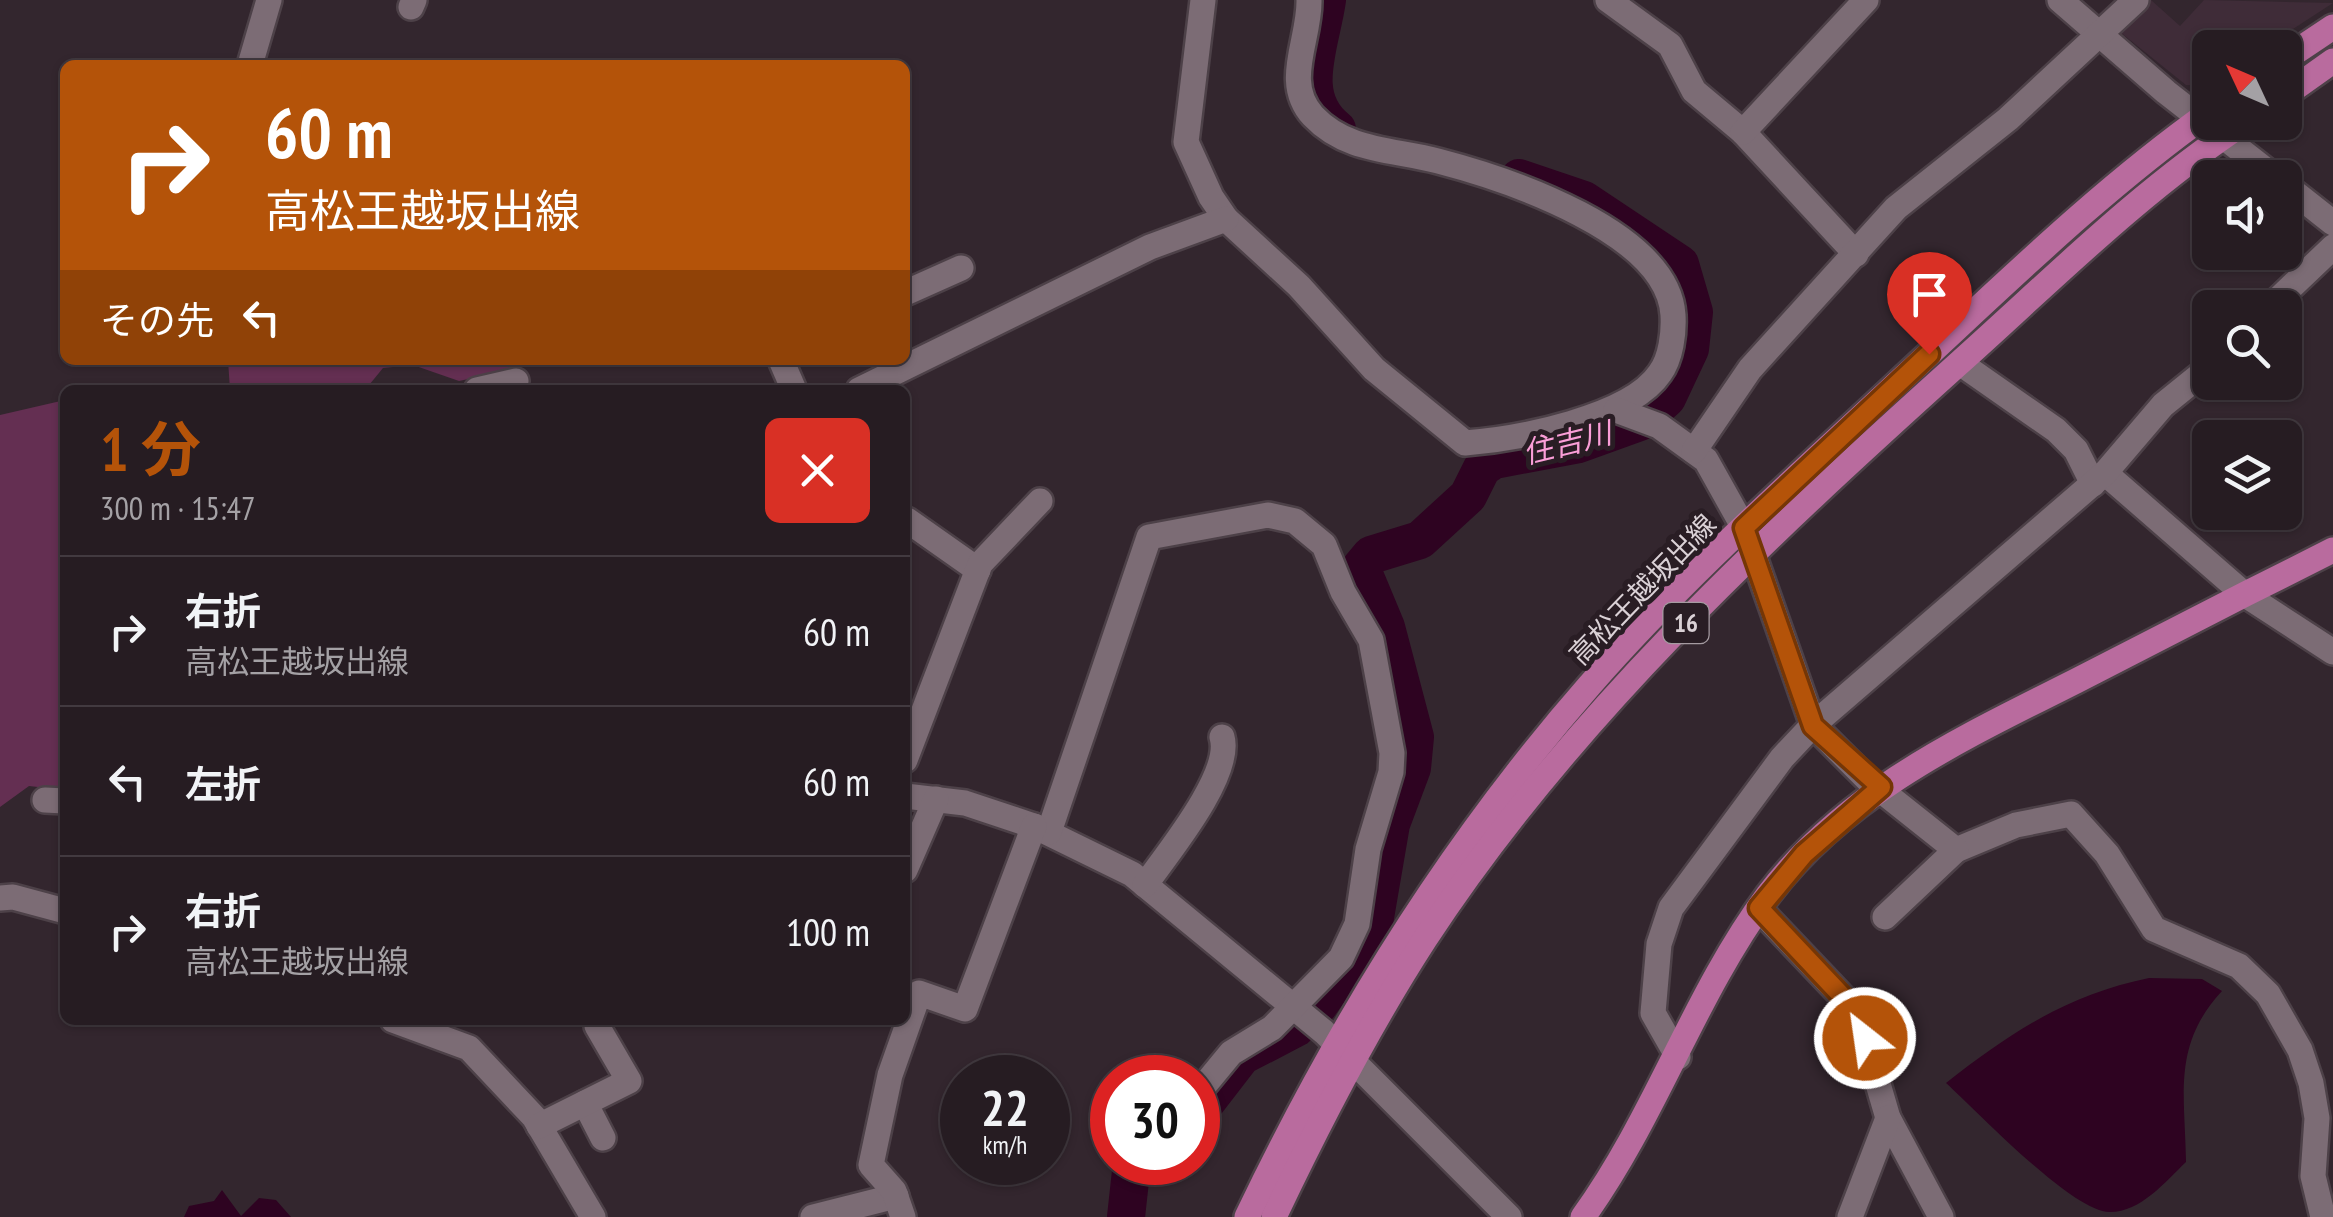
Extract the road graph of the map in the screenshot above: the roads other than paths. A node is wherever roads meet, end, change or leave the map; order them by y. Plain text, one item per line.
1 (268, 0) edge
2 (1309, 0) edge
3 (1608, 0) edge
4 (1866, 0) edge
5 (2060, 0) edge
6 (2136, 0) edge
7 (1200, 2) edge
8 (2333, 27) edge
9 (2099, 36) junction
10 (2302, 48) edge
11 (251, 60) edge
12 (2333, 61) edge
13 (2302, 83) edge
14 (2192, 105) edge
15 (2192, 126) edge
16 (1743, 132) junction
17 (2221, 140) edge
18 (2244, 140) edge
19 (2261, 160) edge
20 (2302, 198) edge
21 (1226, 218) junction
22 (2333, 223) edge
23 (2333, 246) edge
24 (1856, 254) junction
25 (961, 268) dead end
26 (2288, 290) edge
27 (910, 291) edge
28 (910, 358) edge
29 (1960, 363) junction
30 (893, 366) edge
31 (516, 381) dead end
32 (2192, 382) edge
33 (499, 385) edge
34 (867, 385) edge
35 (1616, 410) junction
36 (1694, 451) junction
37 (2099, 478) junction
38 (1040, 501) dead end
39 (910, 522) edge
40 (1744, 528) junction
41 (2333, 550) edge
42 (1755, 555) junction
43 (978, 570) junction
44 (2244, 594) junction
45 (2333, 652) edge
46 (1813, 726) junction
47 (1222, 737) dead end
48 (910, 747) edge
49 (1881, 787) junction
50 (910, 797) edge
51 (936, 800) junction
52 (1042, 829) junction
53 (1956, 850) junction
54 (910, 859) edge
55 (1145, 884) junction
56 (0, 898) edge
57 (1759, 908) junction
58 (60, 910) edge
59 (1885, 918) dead end
60 (1303, 1015) junction
61 (910, 1018) edge
62 (406, 1025) edge
63 (908, 1025) edge
64 (598, 1026) dead end
65 (1335, 1043) junction
66 (1678, 1057) junction
67 (1353, 1062) junction
68 (1220, 1066) edge
69 (585, 1103) junction
70 (1888, 1118) junction
71 (539, 1126) junction
72 (602, 1138) dead end
73 (899, 1206) edge
74 (593, 1217) edge
75 (813, 1217) edge
76 (1247, 1217) edge
77 (1274, 1217) edge
78 (1509, 1217) edge
79 (1583, 1217) edge
80 (1850, 1217) edge
81 (1941, 1217) edge
82 (2323, 1217) edge

1 - 11 street
2 - 35 street
3 - 16 street
4 - 16 street
5 - 9 street
6 - 9 street
7 - 21 street
8 - 10 main road
9 - 14 street
9 - 24 street
12 - 13 main road
15 - 40 main road, 高松王越坂出線 / 16
16 - 24 street
17 - 29 main road, 高松王越坂出線 / 16
18 - 19 street
20 - 22 street
21 - 28 street
21 - 35 street
23 - 26 street
24 - 36 street
25 - 27 street
29 - 37 street
29 - 42 main road, 高松王越坂出線 / 16
30 - 34 street
31 - 33 street
32 - 37 street
35 - 36 street
36 - 40 street
37 - 44 street
37 - 46 street
38 - 43 street
39 - 43 street
40 - 42 street
40 - 65 main road, 高松王越坂出線 / 16
41 - 44 main road
42 - 46 street
42 - 67 main road, 高松王越坂出線 / 16
43 - 48 street
44 - 45 street
44 - 49 main road
46 - 49 street
46 - 66 street
47 - 55 street
49 - 53 street
49 - 57 main road
50 - 51 street
51 - 52 street
51 - 54 street
52 - 55 street
52 - 60 street
52 - 61 street
53 - 59 street
53 - 82 street
55 - 60 street
56 - 58 street
57 - 66 main road
57 - 70 street
60 - 65 street
60 - 68 street
62 - 71 street
63 - 73 street
64 - 69 street
65 - 67 street
65 - 76 main road, 高松王越坂出線 / 16
66 - 79 main road
67 - 77 main road, 高松王越坂出線 / 16
67 - 78 street
69 - 71 street
69 - 72 street
70 - 80 street
70 - 81 street
71 - 74 street
73 - 75 street

